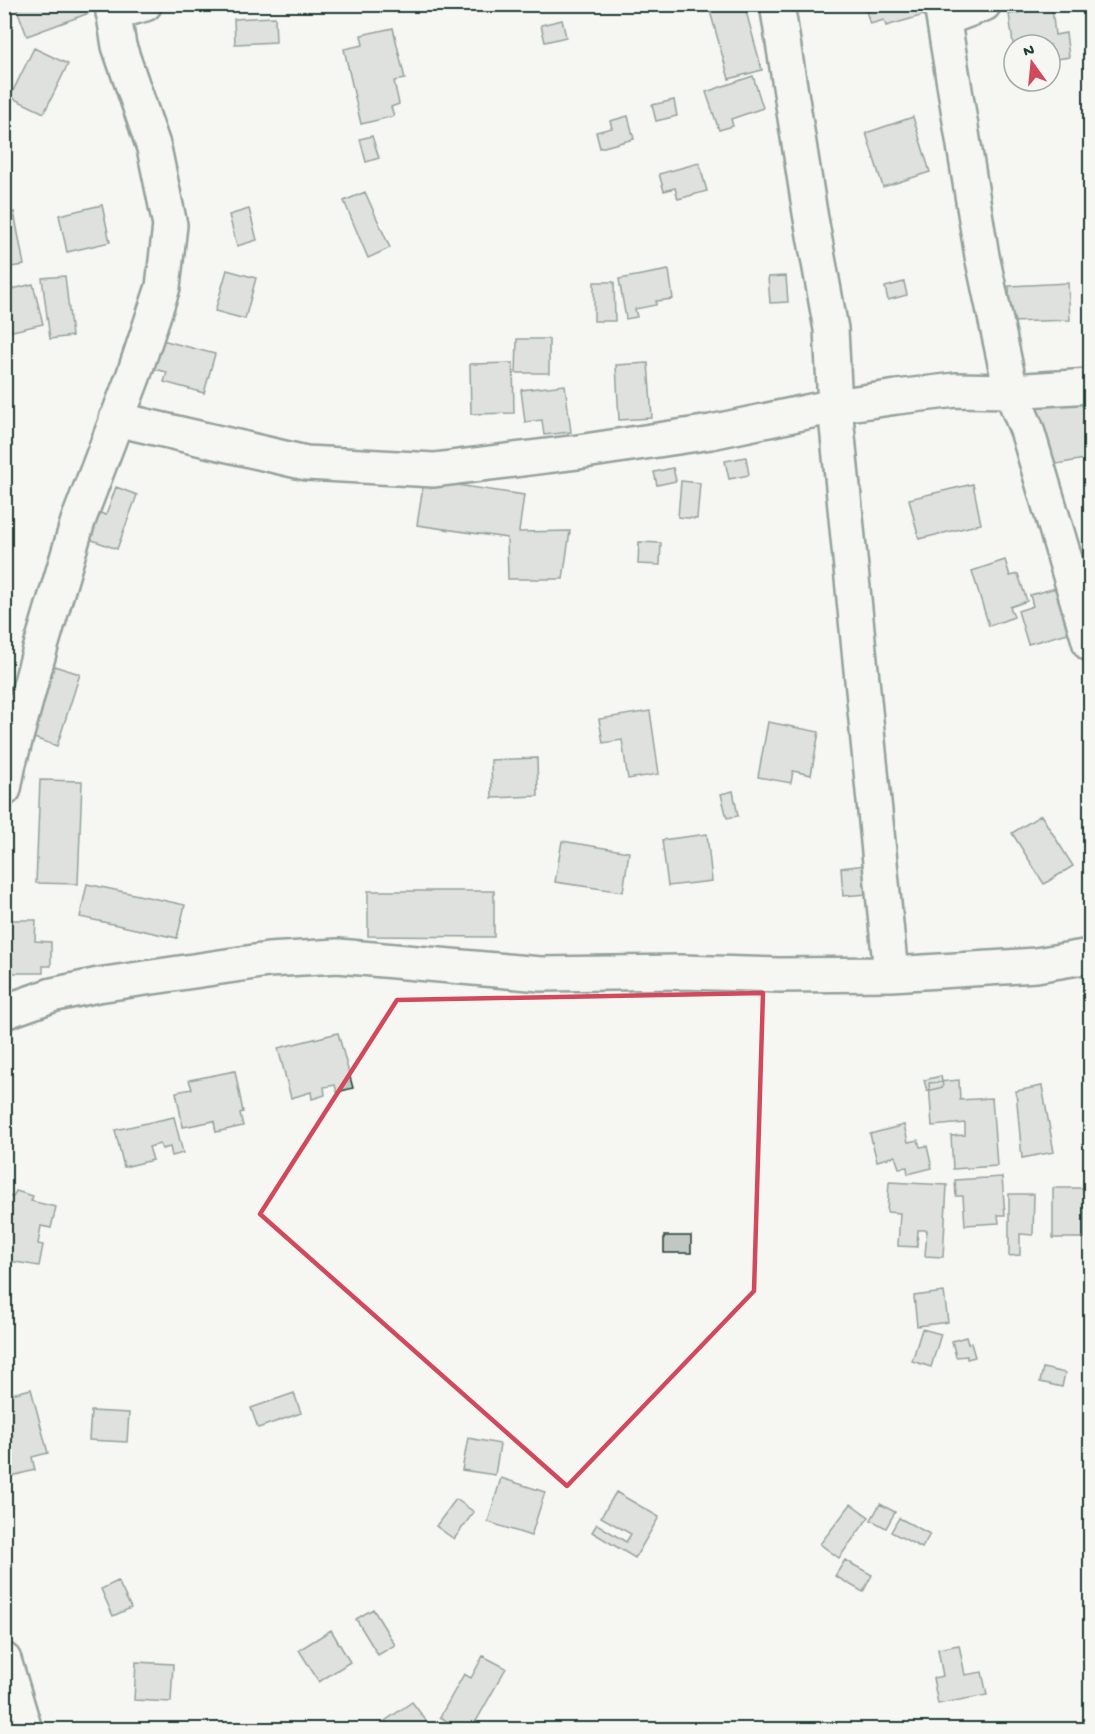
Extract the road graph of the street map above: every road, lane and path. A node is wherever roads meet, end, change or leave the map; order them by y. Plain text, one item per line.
1 (145, 4) edge
2 (777, 4) edge
3 (984, 4) edge
4 (113, 9) edge
5 (943, 12) edge
6 (1090, 386) edge
7 (1011, 391) junction
8 (835, 406) junction
9 (116, 419) junction
10 (1090, 644) edge
11 (4, 789) edge
12 (1090, 956) edge
13 (891, 974) junction
14 (4, 1012) edge
15 (4, 1660) edge
16 (25, 1730) edge

1 - 4 street
2 - 8 street
3 - 5 street
4 - 9 street
5 - 7 street
6 - 7 street
7 - 8 street
7 - 10 street
8 - 9 street
8 - 13 street
9 - 11 street
12 - 13 street
13 - 14 street
15 - 16 street

